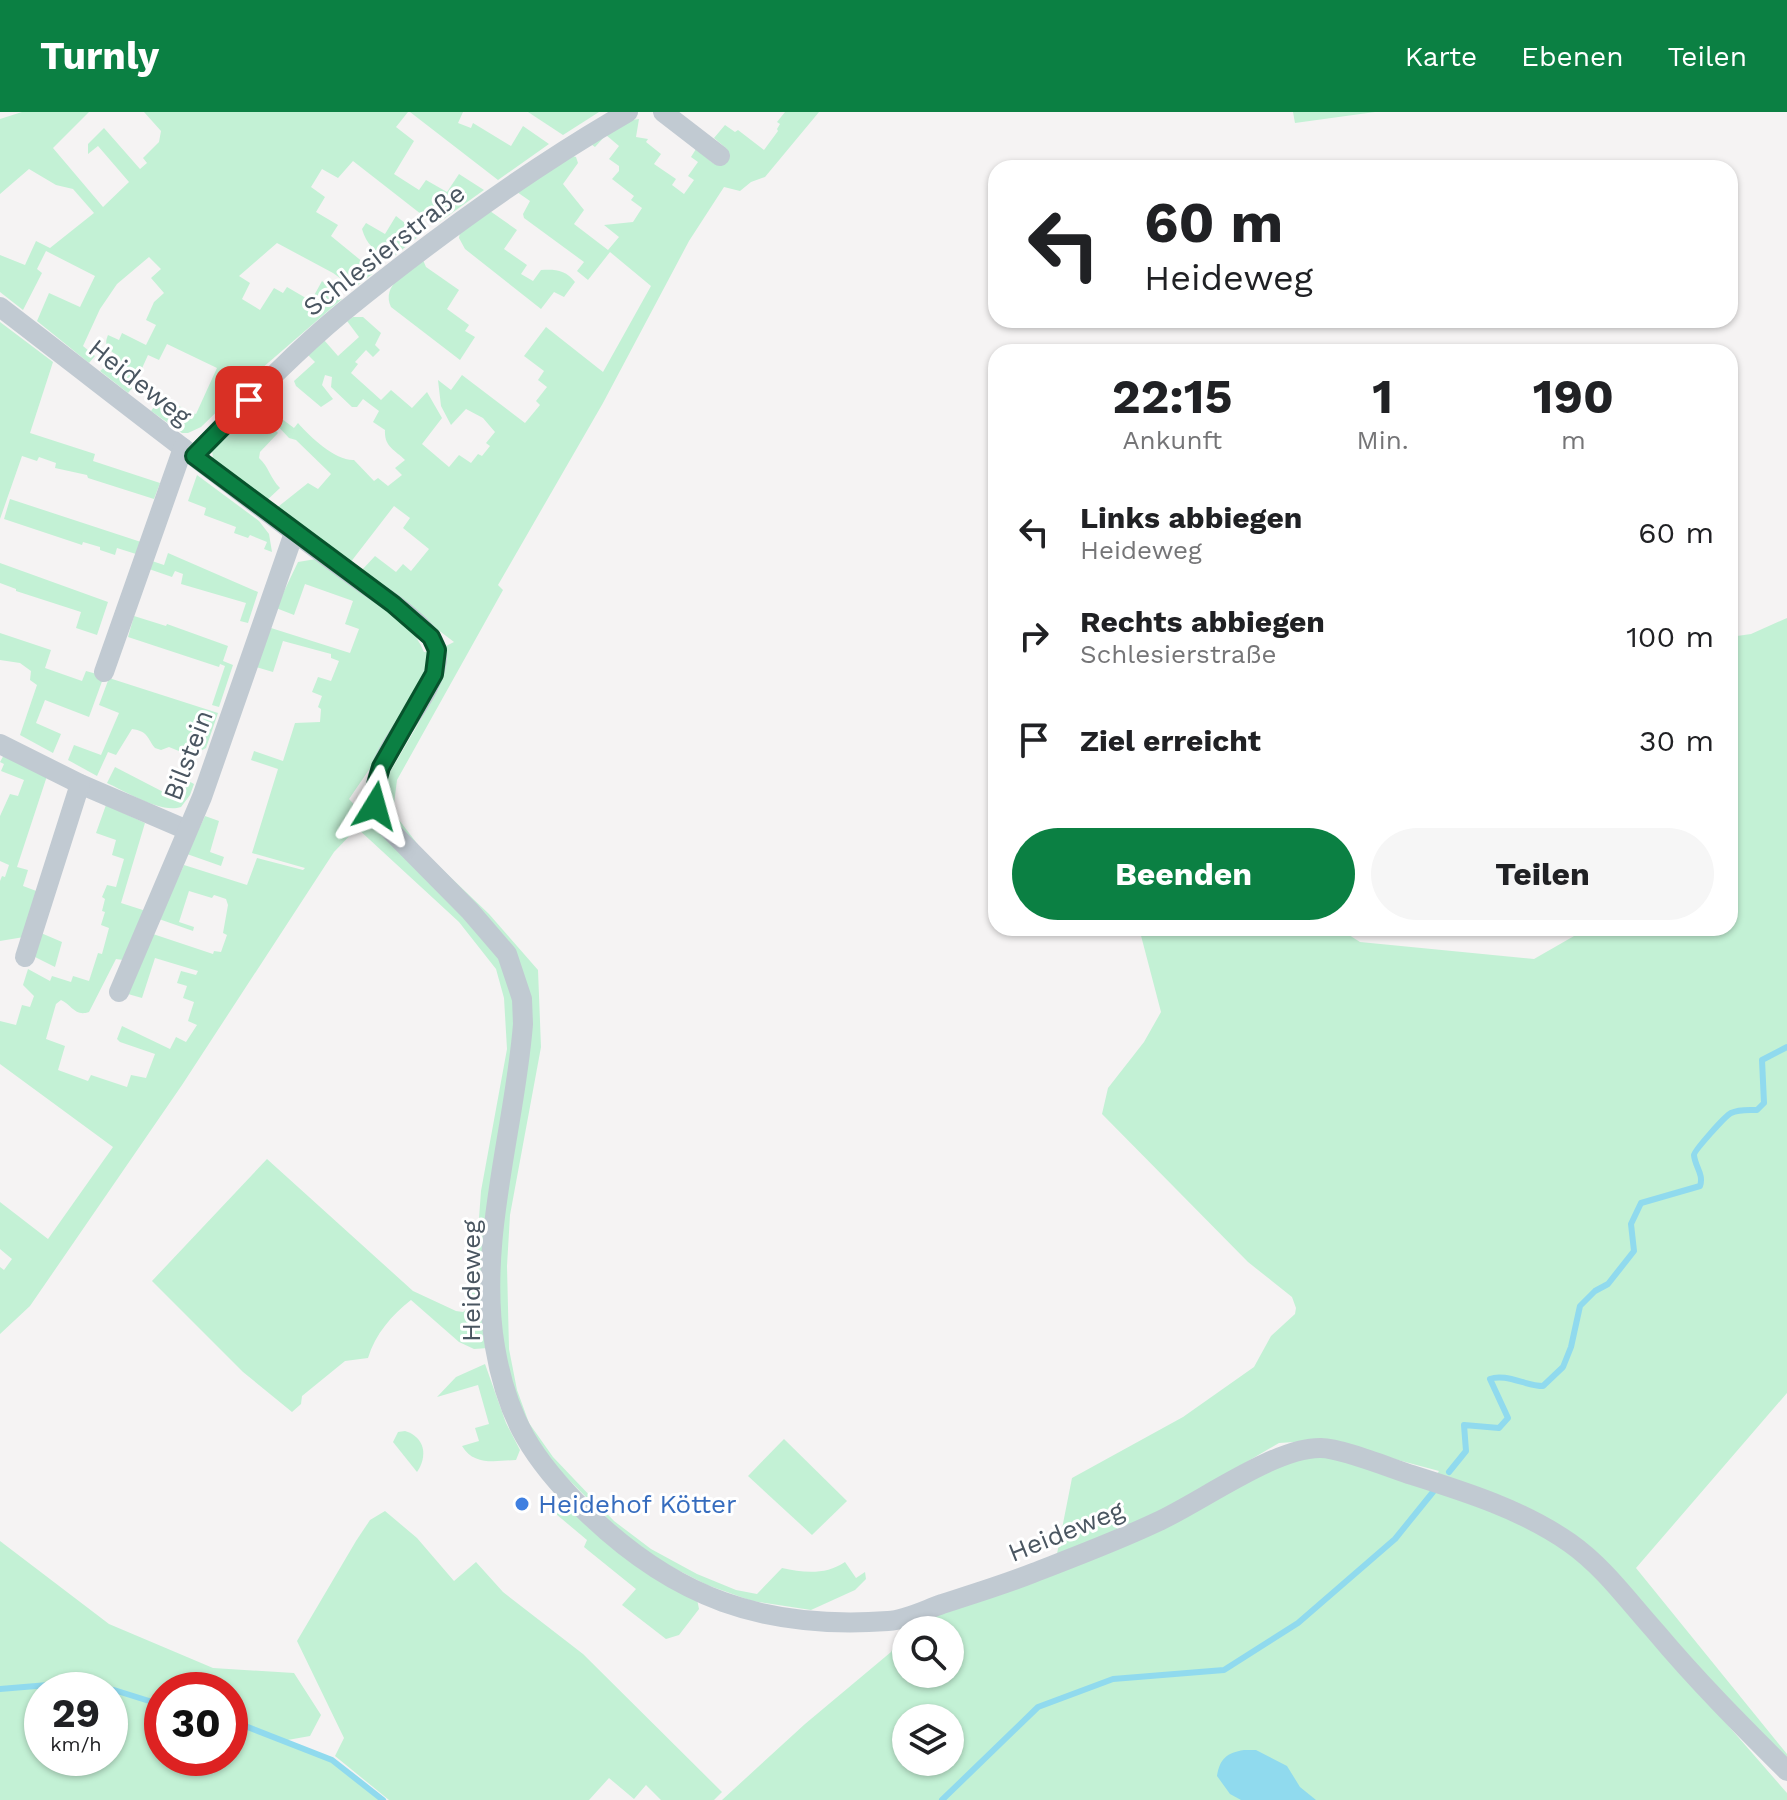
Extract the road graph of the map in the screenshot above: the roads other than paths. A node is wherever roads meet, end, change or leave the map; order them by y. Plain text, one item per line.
1 (628, 112) edge
2 (663, 112) edge
3 (720, 156) dead end
4 (0, 307) edge
5 (189, 452) junction
6 (294, 533) junction
7 (104, 672) dead end
8 (0, 744) edge
9 (80, 784) junction
10 (187, 830) junction
11 (25, 957) dead end
12 (119, 992) dead end
13 (1787, 1771) edge

1 - 5 street, Schlesierstraße
2 - 3 street
4 - 5 street, Heideweg
5 - 6 street, Heideweg
5 - 7 street
6 - 10 street, Bilstein
6 - 13 street, Heideweg
8 - 9 street
9 - 10 street
9 - 11 street
10 - 12 street, Bilstein

